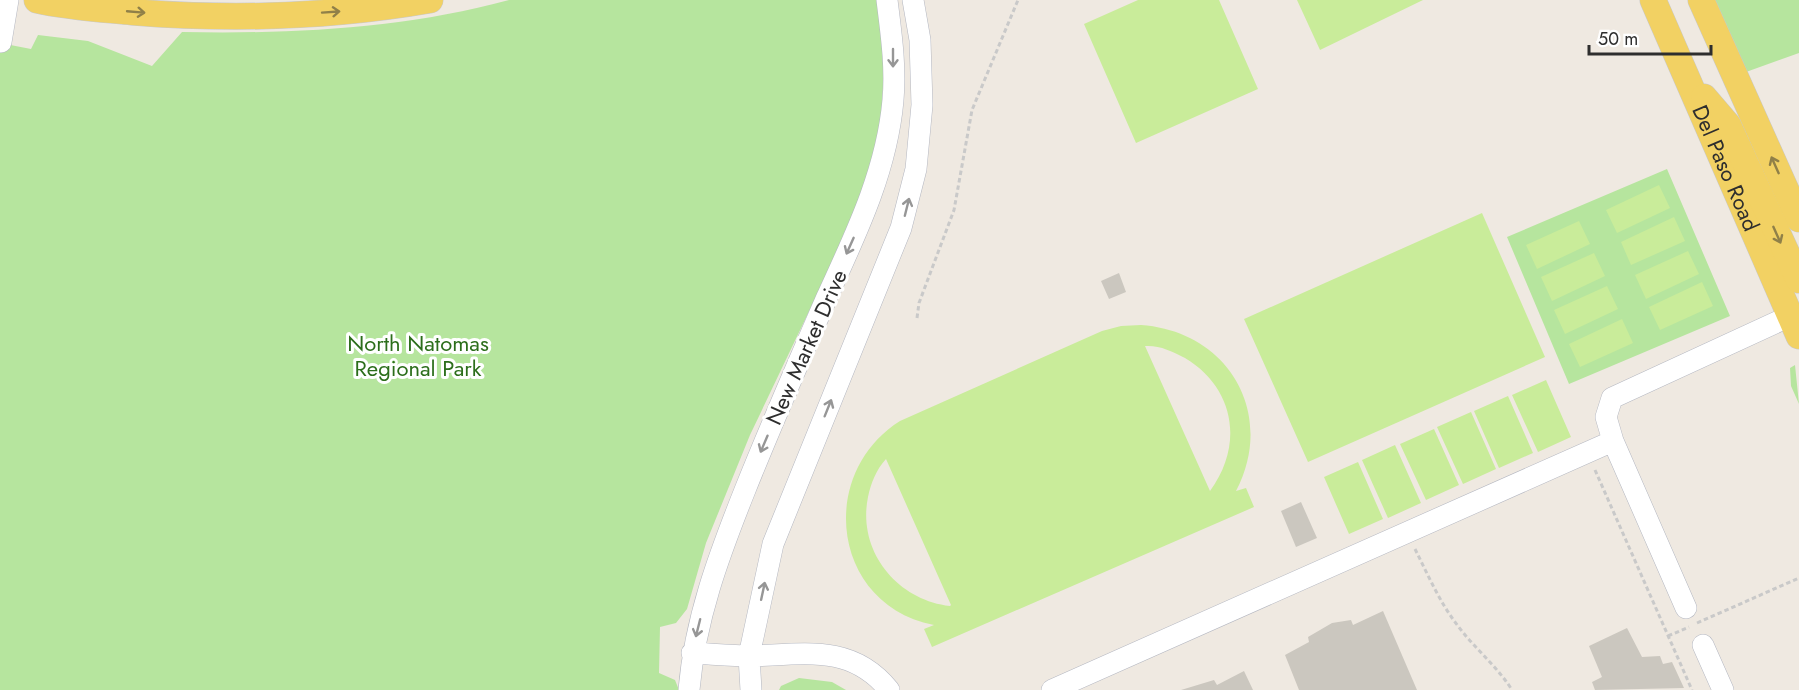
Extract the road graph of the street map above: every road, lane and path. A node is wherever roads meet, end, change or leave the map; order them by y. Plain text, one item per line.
1 (8, 0) edge
2 (37, 0) edge
3 (430, 0) edge
4 (887, 0) edge
5 (913, 0) edge
6 (1018, 0) edge
7 (1653, 0) edge
8 (1701, 0) edge
9 (1, 42) edge
10 (1686, 76) junction
11 (1799, 219) edge
12 (1799, 280) edge
13 (917, 318) dead end
14 (1796, 322) edge
15 (1613, 441) junction
16 (1587, 452) junction
17 (1408, 533) junction
18 (1799, 578) edge
19 (1686, 608) dead end
20 (1668, 636) junction
21 (1703, 645) dead end
22 (692, 653) junction
23 (749, 656) junction
24 (689, 690) edge
25 (751, 690) edge
26 (889, 690) edge
27 (1052, 690) edge
28 (1512, 690) edge
29 (1692, 690) edge
30 (1723, 690) edge

1 - 9 street
2 -> 3 main road
4 -> 22 street, New Market Drive
23 -> 5 street, New Market Drive
6 - 13 path
7 - 10 main road, Del Paso Road
11 -> 8 main road, Del Paso Road
10 -> 12 main road
10 - 14 main road, Del Paso Road
14 - 15 street
15 - 16 street
15 - 19 street
16 - 17 street
16 - 20 path
17 - 27 street
17 - 28 path
18 - 20 path
20 - 29 path
21 - 30 street
22 - 23 street
22 - 24 street, New Market Drive
23 - 25 street, New Market Drive
23 - 26 street

